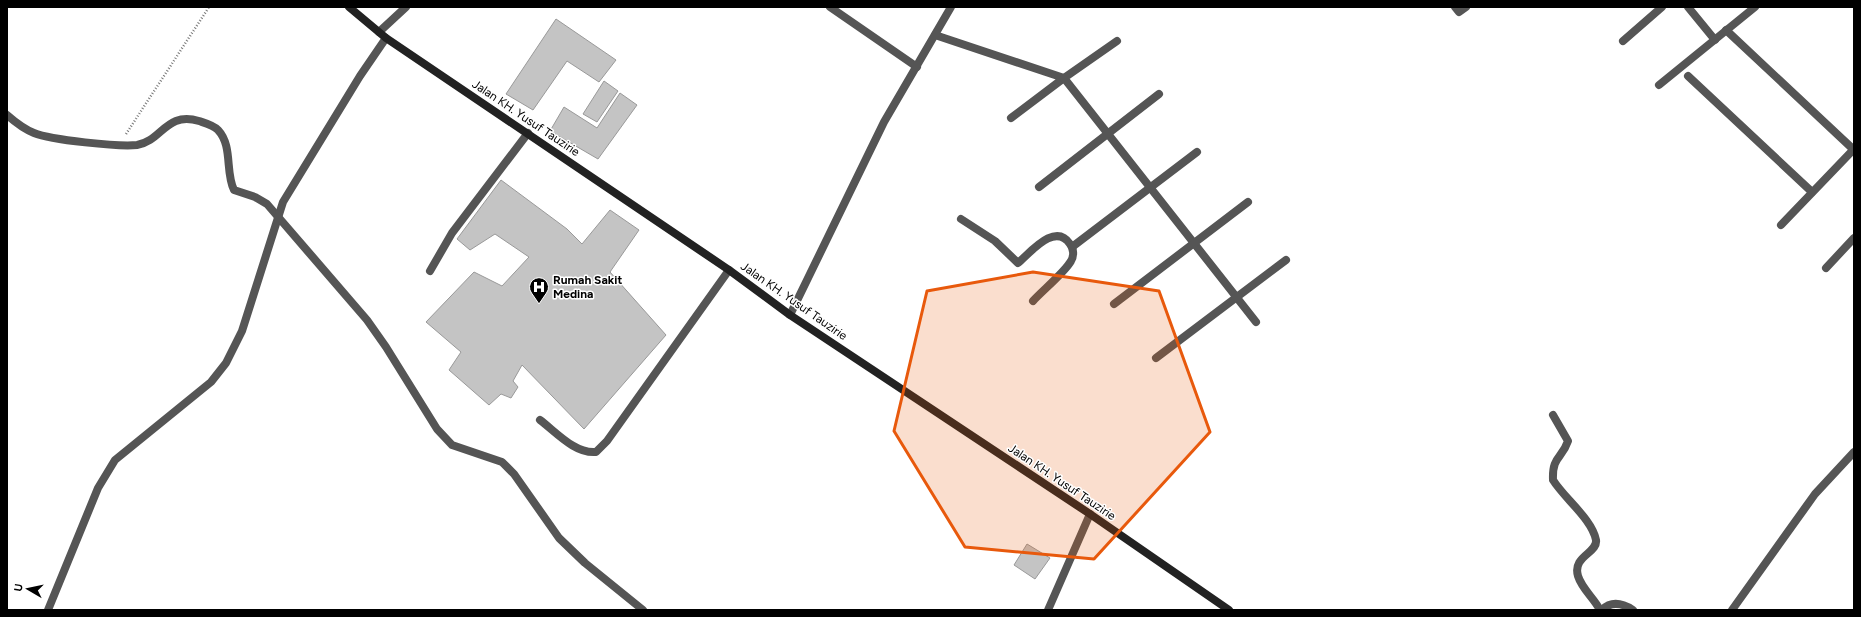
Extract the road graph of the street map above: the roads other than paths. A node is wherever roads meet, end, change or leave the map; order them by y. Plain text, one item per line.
1 (349, 7) edge
2 (406, 7) edge
3 (830, 7) edge
4 (951, 7) edge
5 (1455, 7) edge
6 (1466, 7) edge
7 (1662, 7) edge
8 (1688, 7) edge
9 (1755, 7) edge
10 (1726, 30) junction
11 (383, 35) junction
12 (935, 35) junction
13 (1715, 40) junction
14 (1117, 41) dead end
15 (1623, 41) dead end
16 (918, 66) junction
17 (1688, 76) dead end
18 (1064, 78) junction
19 (1659, 85) dead end
20 (1159, 94) dead end
21 (7, 115) edge
22 (1012, 118) dead end
23 (528, 133) junction
24 (1108, 134) junction
25 (1854, 149) edge
26 (1197, 152) dead end
27 (1039, 187) dead end
28 (1150, 188) junction
29 (1812, 192) junction
30 (1248, 202) dead end
31 (278, 215) junction
32 (961, 219) dead end
33 (1781, 225) dead end
34 (1854, 238) edge
35 (1194, 243) junction
36 (1072, 247) junction
37 (1286, 260) dead end
38 (1826, 268) dead end
39 (729, 270) junction
40 (430, 271) dead end
41 (1237, 297) junction
42 (1032, 301) dead end
43 (1114, 304) dead end
44 (790, 315) junction
45 (1256, 322) dead end
46 (1156, 358) dead end
47 (1553, 416) dead end
48 (540, 420) dead end
49 (1854, 452) edge
50 (1090, 514) junction
51 (48, 610) edge
52 (643, 610) edge
53 (1048, 610) edge
54 (1229, 610) edge
55 (1601, 610) edge
56 (1633, 610) edge
57 (1732, 610) edge

1 - 11 main road, Jalan KH. Yusuf Tauzirie
2 - 11 street
3 - 16 street
4 - 12 street
5 - 6 street
7 - 15 street
8 - 13 street
9 - 10 street
10 - 13 street
10 - 25 street
11 - 23 main road, Jalan KH. Yusuf Tauzirie
11 - 31 street
12 - 16 street
12 - 18 street
13 - 19 street
14 - 18 street
16 - 44 street
17 - 29 street
18 - 22 street
18 - 24 street
20 - 24 street
21 - 31 street
23 - 39 main road, Jalan KH. Yusuf Tauzirie
23 - 40 street
24 - 27 street
24 - 28 street
25 - 29 street
26 - 28 street
28 - 35 street
28 - 36 street
29 - 33 street
30 - 35 street
31 - 51 street
31 - 52 street
32 - 36 street
34 - 38 street
35 - 41 street
35 - 43 street
36 - 42 street
37 - 41 street
39 - 44 main road, Jalan KH. Yusuf Tauzirie
39 - 48 street
41 - 45 street
41 - 46 street
44 - 50 main road, Jalan KH. Yusuf Tauzirie
47 - 55 street
49 - 57 street
50 - 53 street
50 - 54 main road, Jalan KH. Yusuf Tauzirie
55 - 56 street

